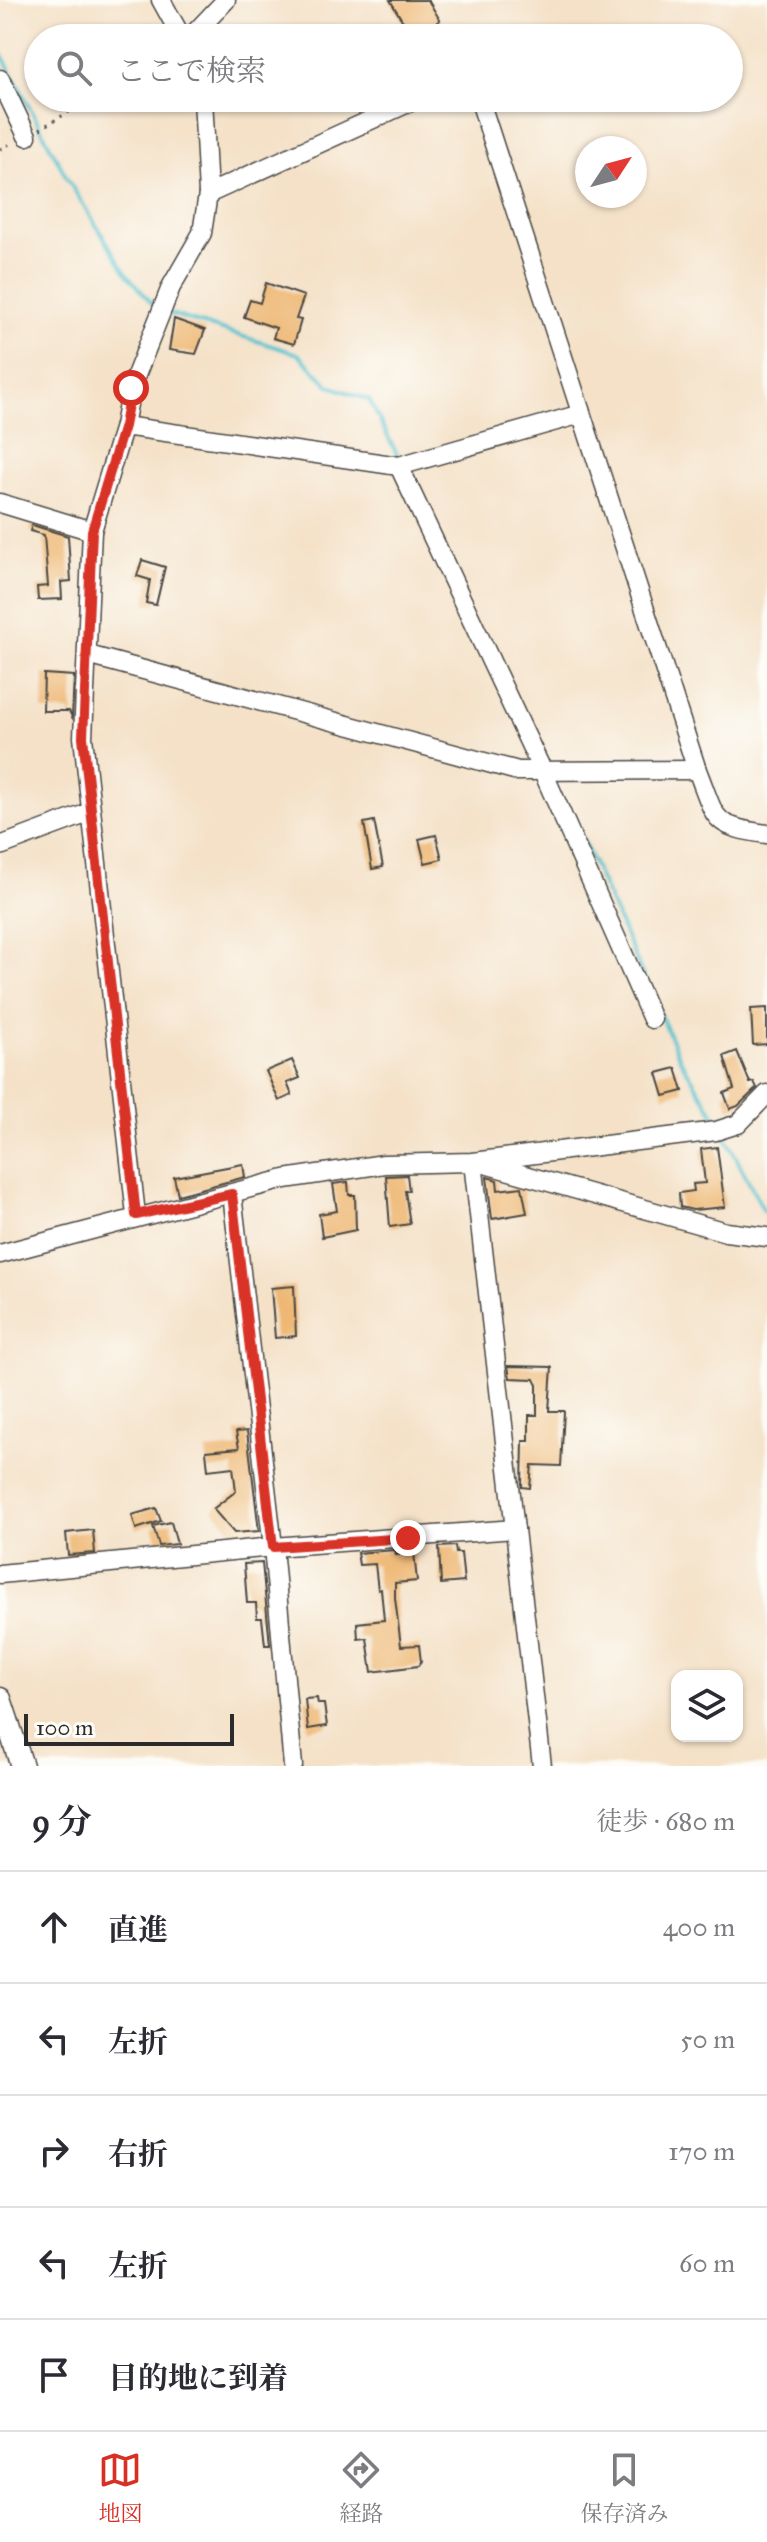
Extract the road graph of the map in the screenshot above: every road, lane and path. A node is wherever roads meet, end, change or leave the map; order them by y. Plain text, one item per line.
1 (161, 0) edge
2 (226, 0) edge
3 (174, 24) edge
4 (203, 24) edge
5 (0, 79) edge
6 (68, 112) edge
7 (204, 112) edge
8 (388, 112) edge
9 (484, 112) edge
10 (27, 136) junction
11 (0, 149) edge
12 (208, 194) junction
13 (581, 414) junction
14 (124, 426) junction
15 (399, 466) junction
16 (0, 503) edge
17 (92, 531) junction
18 (88, 655) junction
19 (697, 770) junction
20 (544, 774) junction
21 (91, 812) junction
22 (767, 834) edge
23 (0, 846) edge
24 (652, 1019) dead end
25 (767, 1094) edge
26 (476, 1162) junction
27 (232, 1194) junction
28 (136, 1215) junction
29 (767, 1237) edge
30 (0, 1254) edge
31 (515, 1529) junction
32 (273, 1547) junction
33 (0, 1574) edge
34 (0, 1699) edge
35 (22, 1766) edge
36 (293, 1766) edge
37 (542, 1766) edge

1 - 3 street
2 - 4 street
5 - 10 street
6 - 10 path
7 - 12 street
8 - 12 street
9 - 13 street
10 - 11 path
12 - 14 street
13 - 15 street
13 - 19 street
14 - 15 street
14 - 17 street
15 - 20 street
16 - 17 street
17 - 18 street
18 - 20 street
18 - 21 street
19 - 20 street
19 - 22 street
20 - 24 street
21 - 23 street
21 - 28 street
25 - 26 street
26 - 27 street
26 - 29 street
26 - 31 street
27 - 28 street
27 - 32 street
28 - 30 street
31 - 32 street
31 - 37 street
32 - 33 street
32 - 36 street
34 - 35 main road

